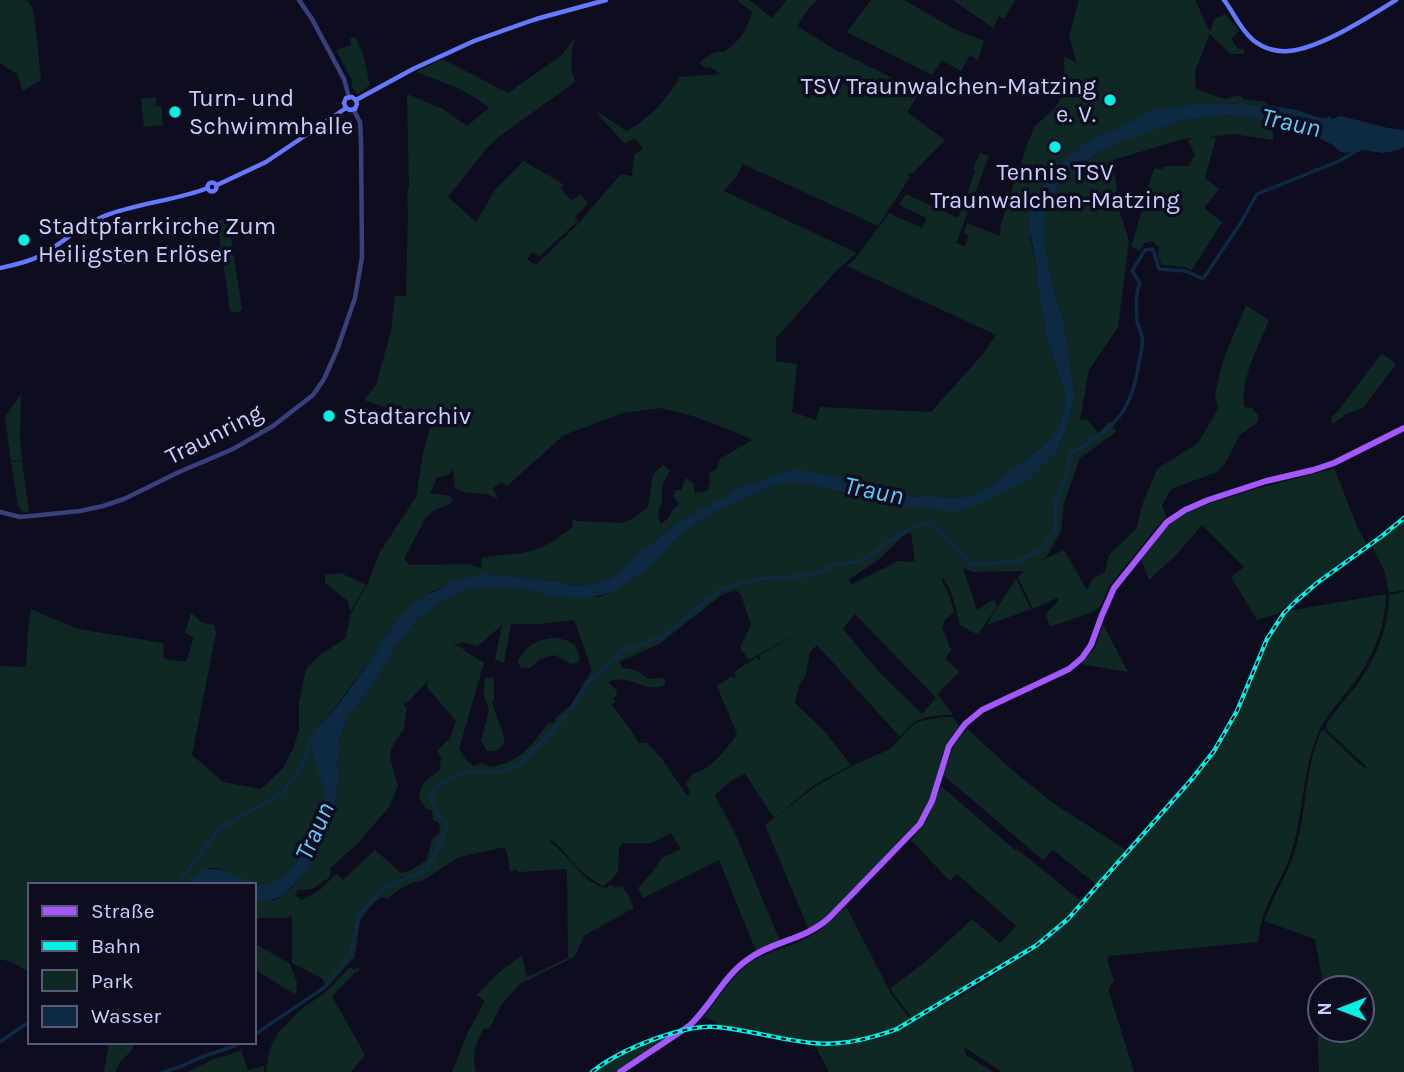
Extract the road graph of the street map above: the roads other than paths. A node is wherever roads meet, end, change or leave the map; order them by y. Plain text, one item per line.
1 (299, 0) edge
2 (606, 0) edge
3 (1224, 0) edge
4 (1396, 0) edge
5 (349, 97) junction
6 (356, 100) junction
7 (346, 108) junction
8 (354, 109) junction
9 (0, 268) edge
10 (1404, 428) edge
11 (0, 512) edge
12 (620, 1072) edge

1 - 5 street
2 - 6 main road
3 - 4 main road
5 - 6 main road
5 - 7 main road
6 - 8 main road
7 - 8 main road
7 - 9 main road
8 - 11 street, Traunring
10 - 12 main road

